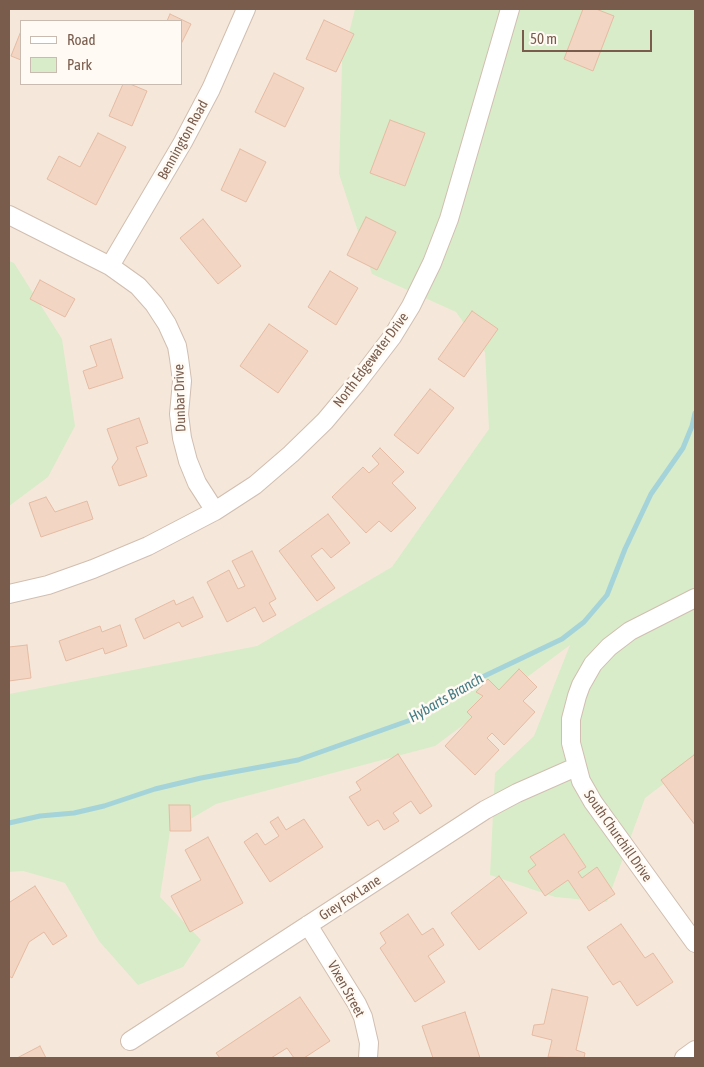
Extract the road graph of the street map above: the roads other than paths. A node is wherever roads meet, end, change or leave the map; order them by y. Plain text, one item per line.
1 (246, 9) edge
2 (510, 9) edge
3 (9, 216) edge
4 (110, 266) junction
5 (215, 511) junction
6 (9, 594) edge
7 (695, 598) edge
8 (576, 767) junction
9 (308, 925) junction
10 (695, 943) edge
11 (130, 1041) dead end
12 (695, 1050) edge
13 (368, 1058) edge
14 (684, 1058) edge

1 - 4 street, Bennington Road
2 - 5 street, North Edgewater Drive
3 - 4 street, Dunbar Drive
4 - 5 street, Dunbar Drive
5 - 6 street, North Edgewater Drive
7 - 8 street, South Churchill Drive
8 - 9 street, Grey Fox Lane
8 - 10 street, South Churchill Drive
9 - 11 street, Grey Fox Lane
9 - 13 street, Vixen Street
12 - 14 street

